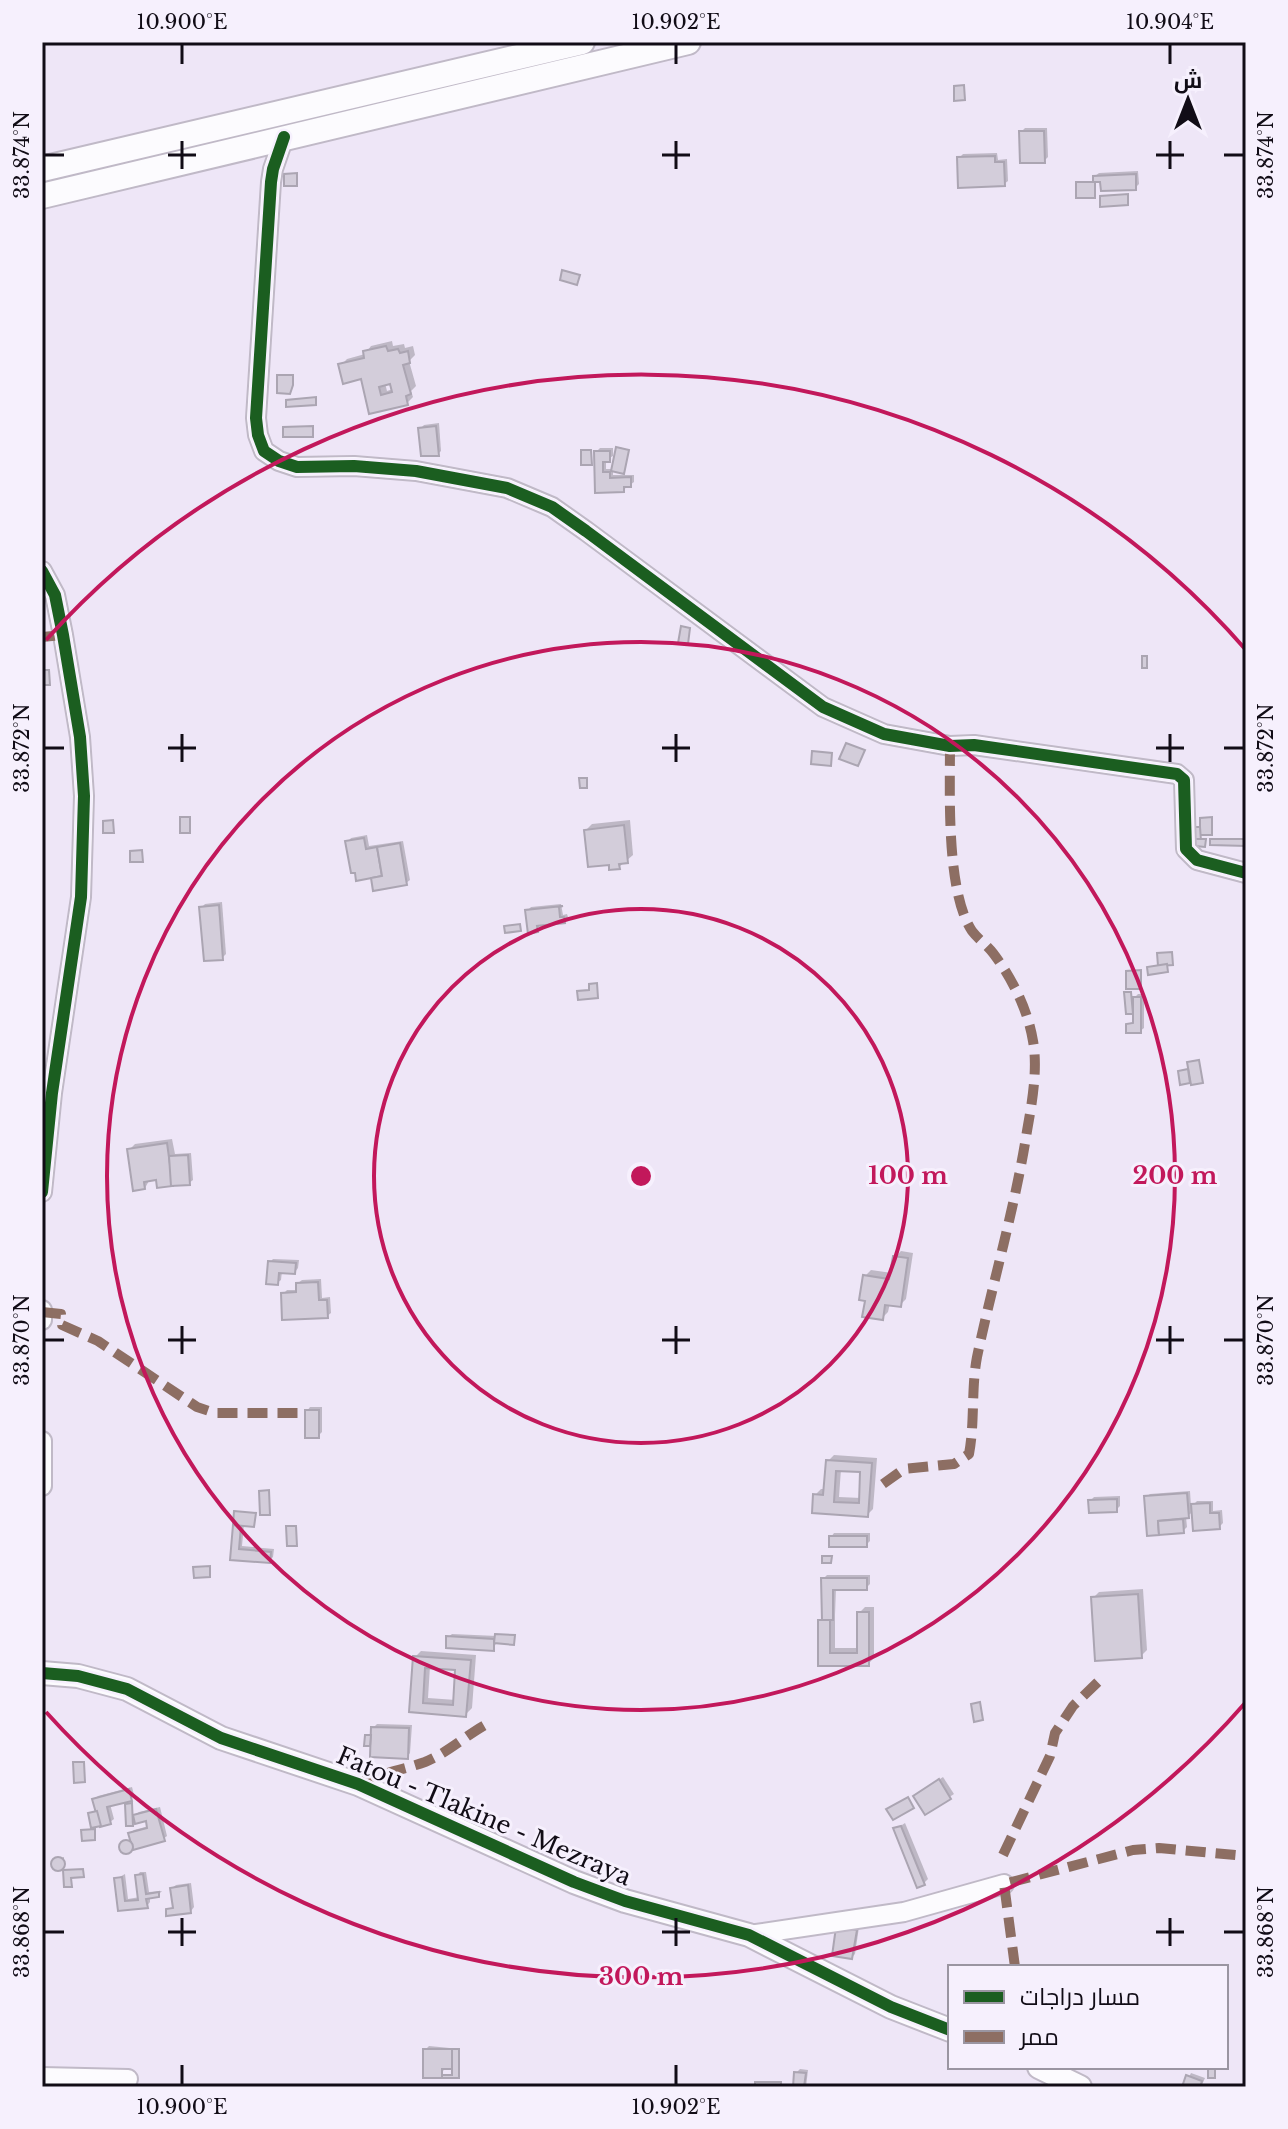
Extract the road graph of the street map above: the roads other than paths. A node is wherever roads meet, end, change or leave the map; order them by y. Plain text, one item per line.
1 (582, 42) edge
2 (688, 42) edge
3 (282, 125) junction
4 (42, 169) edge
5 (42, 196) edge
6 (42, 571) edge
7 (1246, 873) edge
8 (42, 1192) edge
9 (42, 1310) edge
10 (42, 1320) edge
11 (42, 1441) edge
12 (42, 1486) edge
13 (42, 1673) edge
14 (1004, 1884) dead end
15 (749, 1935) junction
16 (948, 2029) edge
17 (1043, 2069) edge
18 (42, 2077) edge
19 (128, 2079) dead end
20 (1080, 2087) edge

1 - 3 main road
2 - 3 main road
3 - 4 main road
3 - 5 main road
3 - 7 street
6 - 8 street
9 - 10 street
11 - 12 street
13 - 15 street, Fatou - Tlakine - Mezraya
14 - 15 street
15 - 16 street, Fatou - Tlakine - Mezraya
17 - 20 street
18 - 19 street

